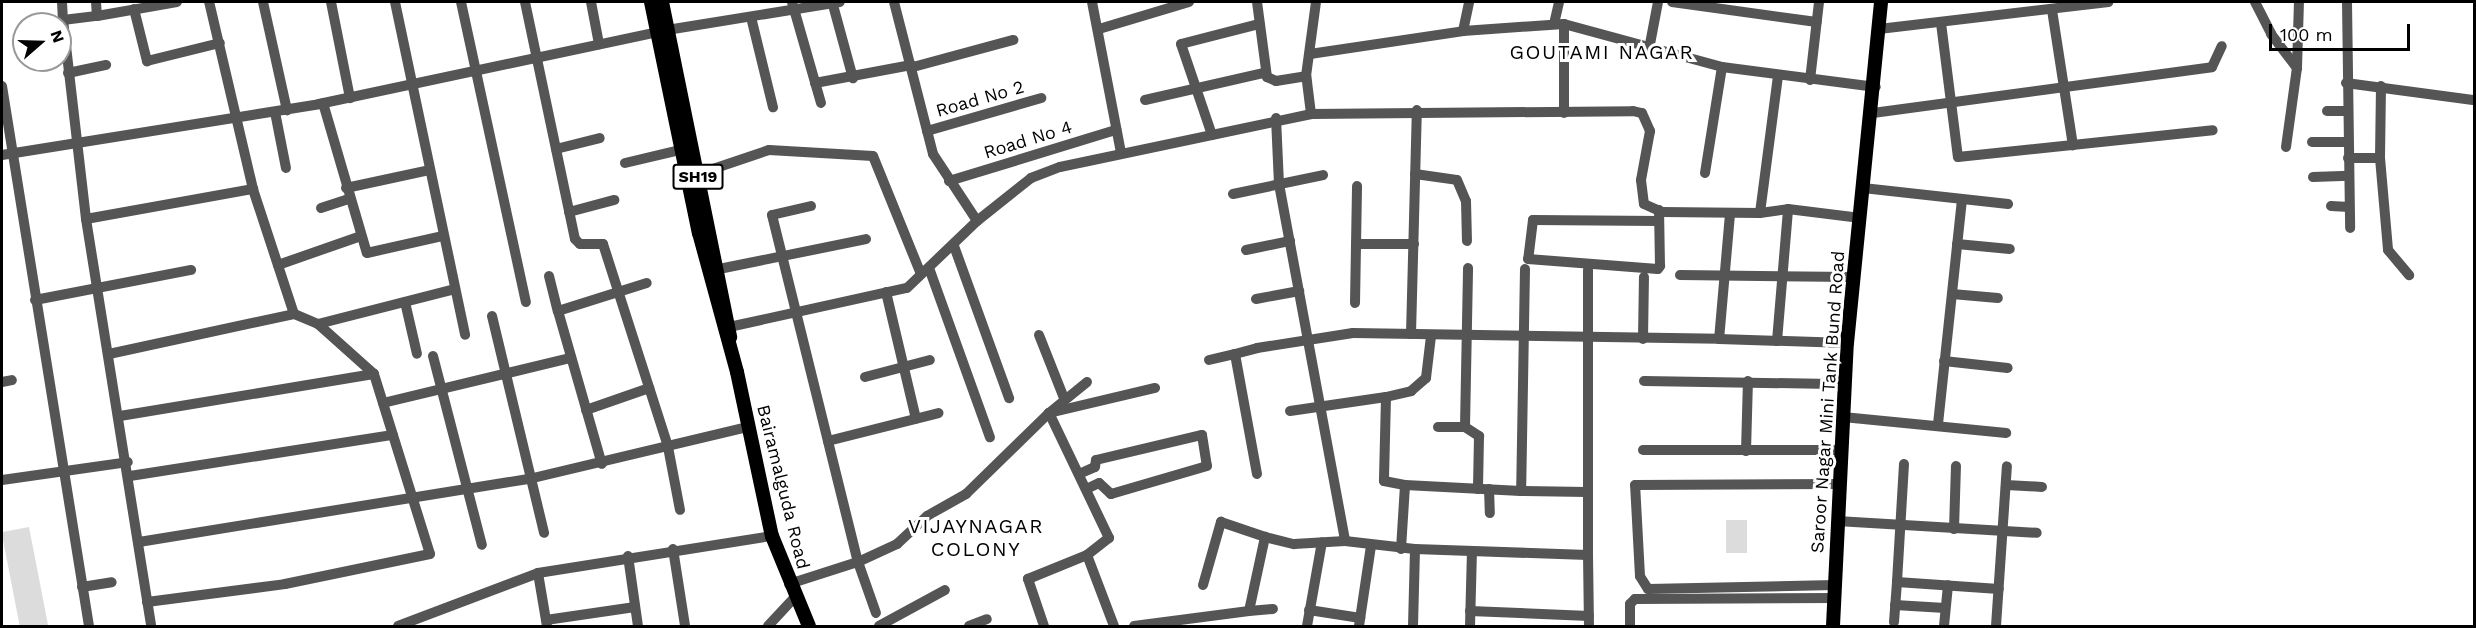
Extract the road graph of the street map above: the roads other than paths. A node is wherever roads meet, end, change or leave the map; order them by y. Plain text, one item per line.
1 (96, 2) edge
2 (169, 2) edge
3 (209, 2) edge
4 (263, 2) edge
5 (331, 2) edge
6 (394, 2) edge
7 (461, 2) edge
8 (525, 2) edge
9 (591, 2) edge
10 (651, 2) edge
11 (662, 2) edge
12 (894, 2) edge
13 (1092, 2) edge
14 (1189, 2) edge
15 (1257, 2) edge
16 (1316, 2) edge
17 (1469, 2) edge
18 (1559, 2) edge
19 (1659, 2) edge
20 (1672, 2) edge
21 (1819, 2) edge
22 (1881, 2) edge
23 (2108, 2) edge
24 (2255, 2) edge
25 (2299, 2) edge
26 (2348, 2) edge
27 (837, 3) edge
28 (793, 6) edge
29 (1721, 6) edge
30 (130, 7) edge
31 (2052, 10) junction
32 (97, 16) junction
33 (751, 18) junction
34 (72, 19) edge
35 (1817, 22) junction
36 (1941, 23) junction
37 (1259, 24) junction
38 (1559, 24) junction
39 (1099, 29) junction
40 (1879, 29) junction
41 (662, 31) junction
42 (1463, 31) junction
43 (1013, 40) dead end
44 (220, 43) junction
45 (599, 44) junction
46 (1650, 44) junction
47 (2222, 46) dead end
48 (1310, 54) junction
49 (537, 58) junction
50 (106, 65) dead end
51 (912, 66) junction
52 (1722, 67) junction
53 (2297, 68) junction
54 (476, 72) junction
55 (68, 73) joint
56 (1264, 73) junction
57 (1306, 76) junction
58 (1778, 76) junction
59 (853, 78) junction
60 (1810, 80) junction
61 (815, 83) junction
62 (2346, 83) junction
63 (1194, 85) junction
64 (2, 86) edge
65 (411, 86) junction
66 (2381, 86) junction
67 (1876, 87) junction
68 (2064, 88) junction
69 (350, 98) junction
70 (1041, 99) dead end
71 (1144, 100) dead end
72 (2473, 100) dead end
73 (1952, 102) junction
74 (323, 103) junction
75 (821, 103) dead end
76 (773, 107) dead end
77 (287, 110) junction
78 (1417, 110) junction
79 (2327, 111) dead end
80 (2345, 111) junction
81 (275, 112) junction
82 (1564, 113) junction
83 (1873, 113) junction
84 (1311, 114) junction
85 (235, 116) junction
86 (1276, 118) junction
87 (1116, 130) junction
88 (2213, 130) dead end
89 (927, 131) junction
90 (1212, 135) junction
91 (600, 138) dead end
92 (2312, 142) dead end
93 (2347, 142) junction
94 (2073, 145) junction
95 (76, 146) junction
96 (2286, 147) dead end
97 (556, 149) junction
98 (681, 150) junction
99 (1121, 153) junction
100 (6, 155) edge
101 (2348, 158) junction
102 (2380, 158) junction
103 (626, 163) dead end
104 (286, 168) dead end
105 (429, 170) junction
106 (1705, 173) dead end
107 (698, 174) junction
108 (1415, 174) junction
109 (1323, 175) dead end
110 (2349, 176) junction
111 (2313, 177) dead end
112 (949, 181) junction
113 (1279, 184) junction
114 (1357, 186) dead end
115 (1863, 188) junction
116 (253, 189) junction
117 (347, 193) junction
118 (1233, 194) dead end
119 (614, 200) dead end
120 (1962, 200) junction
121 (2008, 204) dead end
122 (811, 206) dead end
123 (321, 207) dead end
124 (2331, 207) dead end
125 (2349, 207) junction
126 (1788, 209) junction
127 (569, 212) junction
128 (1760, 213) junction
129 (1652, 214) junction
130 (1730, 214) junction
131 (1860, 218) junction
132 (86, 219) junction
133 (977, 221) junction
134 (2350, 228) dead end
135 (362, 236) junction
136 (443, 236) junction
137 (866, 238) dead end
138 (1290, 241) junction
139 (1467, 241) dead end
140 (1356, 244) junction
141 (1414, 244) junction
142 (1957, 244) junction
143 (954, 246) junction
144 (2010, 249) dead end
145 (1246, 250) dead end
146 (782, 258) junction
147 (278, 265) junction
148 (1468, 268) dead end
149 (719, 269) junction
150 (1525, 269) dead end
151 (191, 270) dead end
152 (1588, 270) dead end
153 (925, 271) junction
154 (1780, 274) junction
155 (1680, 275) dead end
156 (2409, 275) dead end
157 (549, 276) dead end
158 (1644, 277) dead end
159 (1723, 277) junction
160 (1852, 277) junction
161 (647, 283) dead end
162 (455, 289) junction
163 (97, 291) junction
164 (1299, 291) junction
165 (618, 292) junction
166 (886, 292) junction
167 (1952, 294) junction
168 (1998, 298) dead end
169 (1256, 299) dead end
170 (35, 300) junction
171 (405, 302) junction
172 (526, 302) dead end
173 (1355, 303) dead end
174 (558, 311) junction
175 (794, 313) junction
176 (294, 314) junction
177 (492, 316) dead end
178 (318, 324) junction
179 (729, 327) junction
180 (1039, 334) dead end
181 (1410, 334) junction
182 (465, 335) dead end
183 (1431, 336) junction
184 (1522, 337) junction
185 (1307, 338) junction
186 (1467, 338) junction
187 (1587, 339) junction
188 (1643, 339) junction
189 (1719, 339) junction
190 (1777, 341) junction
191 (1846, 343) junction
192 (731, 353) junction
193 (109, 354) junction
194 (417, 354) dead end
195 (1235, 354) junction
196 (434, 357) dead end
197 (571, 358) junction
198 (930, 360) dead end
199 (1209, 360) dead end
200 (1944, 361) junction
201 (904, 367) junction
202 (2008, 368) dead end
203 (374, 374) junction
204 (506, 374) junction
205 (865, 377) dead end
206 (1644, 381) dead end
207 (1748, 381) junction
208 (1087, 382) dead end
209 (1845, 384) junction
210 (649, 388) junction
211 (1155, 388) dead end
212 (443, 390) junction
213 (1386, 397) junction
214 (1009, 398) dead end
215 (1064, 398) junction
216 (383, 403) junction
217 (1323, 405) junction
218 (586, 410) junction
219 (1290, 411) dead end
220 (939, 413) dead end
221 (1049, 413) junction
222 (120, 416) junction
223 (1843, 417) junction
224 (916, 419) junction
225 (1938, 424) junction
226 (747, 427) junction
227 (1438, 427) dead end
228 (1465, 427) junction
229 (2006, 433) dead end
230 (393, 435) junction
231 (990, 437) dead end
232 (828, 441) junction
233 (668, 447) junction
234 (1643, 450) dead end
235 (1841, 450) junction
236 (1746, 451) junction
237 (128, 462) junction
238 (603, 464) junction
239 (1904, 464) dead end
240 (1956, 466) dead end
241 (2007, 466) dead end
242 (63, 471) junction
243 (1078, 474) junction
244 (1257, 474) dead end
245 (130, 476) junction
246 (533, 478) junction
247 (2, 480) edge
248 (1838, 484) junction
249 (2006, 485) junction
250 (1405, 486) junction
251 (2042, 487) dead end
252 (1086, 489) junction
253 (1484, 489) junction
254 (471, 490) junction
255 (1521, 491) junction
256 (1587, 492) junction
257 (414, 497) junction
258 (680, 510) dead end
259 (1490, 513) dead end
260 (1837, 521) junction
261 (1900, 523) junction
262 (1954, 529) junction
263 (2002, 531) junction
264 (2037, 533) dead end
265 (544, 534) dead end
266 (772, 536) junction
267 (1265, 537) junction
268 (1345, 541) junction
269 (139, 542) junction
270 (1322, 542) junction
271 (482, 545) dead end
272 (1371, 546) junction
273 (673, 549) junction
274 (1401, 549) junction
275 (1415, 549) junction
276 (1472, 552) junction
277 (1087, 555) junction
278 (1588, 555) junction
279 (628, 556) junction
280 (858, 562) junction
281 (538, 573) junction
282 (112, 582) dead end
283 (1897, 582) junction
284 (789, 584) junction
285 (1203, 585) dead end
286 (1948, 585) junction
287 (82, 587) junction
288 (1999, 589) junction
289 (945, 590) dead end
290 (1835, 592) junction
291 (794, 598) junction
292 (147, 602) junction
293 (1895, 606) junction
294 (635, 607) junction
295 (1945, 608) junction
296 (1273, 609) dead end
297 (1309, 610) junction
298 (1249, 611) junction
299 (1470, 611) junction
300 (876, 613) dead end
301 (987, 620) dead end
302 (1589, 621) edge
303 (1360, 622) edge
304 (1894, 622) dead end
305 (421, 624) edge
306 (547, 624) edge
307 (1182, 624) edge
308 (89, 627) edge
309 (151, 627) edge
310 (398, 627) edge
311 (638, 627) edge
312 (685, 627) edge
313 (768, 627) edge
314 (809, 627) edge
315 (879, 627) edge
316 (969, 627) edge
317 (1044, 627) edge
318 (1114, 627) edge
319 (1134, 627) edge
320 (1307, 627) edge
321 (1413, 627) edge
322 (1470, 627) edge
323 (1630, 627) edge
324 (1833, 627) edge
325 (1944, 627) edge
326 (1996, 627) edge

1 - 32 street
2 - 30 street
3 - 44 street
4 - 77 street
5 - 69 street
6 - 65 street
7 - 54 street
8 - 49 street
9 - 45 street
10 - 41 main road, Bairamalguda Road / SH19
11 - 41 main road, Bairamalguda Road / SH19
12 - 51 street
13 - 39 street
14 - 39 street
15 - 37 street
16 - 48 street
17 - 42 street
18 - 38 street
19 - 46 street
20 - 29 street
21 - 35 street
22 - 40 main road, Saroor Nagar Mini Tank Bund Road
23 - 31 street
24 - 53 street
25 - 53 street
26 - 62 street
27 - 28 street
27 - 59 street
28 - 33 street
28 - 61 street
29 - 35 street
30 - 32 street
30 - 44 street
31 - 36 street
31 - 68 street
32 - 34 street
33 - 41 street
33 - 76 street
35 - 60 street
36 - 40 street
36 - 73 street
37 - 56 street
37 - 63 street
38 - 42 street
38 - 46 street
38 - 82 street
39 - 87 street
40 - 67 main road, Saroor Nagar Mini Tank Bund Road
41 - 45 street
41 - 98 main road, Bairamalguda Road / SH19
41 - 107 main road, Bairamalguda Road / SH19
42 - 48 street
43 - 51 street
44 - 85 street
45 - 49 street
46 - 52 street
47 - 68 street
48 - 57 street
49 - 54 street
49 - 97 street
50 - 55 street
51 - 59 street
51 - 89 street
52 - 58 street
52 - 106 street
53 - 96 street
54 - 65 street
54 - 172 street
55 - 95 street
56 - 57 street
56 - 63 street
57 - 84 street
58 - 60 street
58 - 128 street
59 - 61 street
60 - 67 street
61 - 75 street
62 - 66 street
62 - 80 street
63 - 71 street
63 - 90 street
64 - 100 street
65 - 69 street
65 - 105 street
66 - 72 street
66 - 102 street
67 - 83 main road, Saroor Nagar Mini Tank Bund Road
68 - 73 street
68 - 94 street
69 - 74 street
70 - 89 street, Road No 2
73 - 83 street
73 - 94 street
74 - 77 street
74 - 117 street
77 - 81 street
78 - 82 street
78 - 84 street
78 - 108 street
79 - 80 street
80 - 93 street
81 - 85 street
81 - 104 street
82 - 129 street
83 - 115 main road, Saroor Nagar Mini Tank Bund Road
84 - 86 street
85 - 95 street
85 - 116 street
86 - 90 street
86 - 113 street
87 - 99 street
87 - 112 street, Road No 4
88 - 94 street
89 - 112 street
90 - 99 street
91 - 97 street
92 - 93 street
93 - 101 street
95 - 100 street
95 - 132 street
97 - 127 street
98 - 103 street
98 - 192 main road, Bairamalguda Road / SH19
99 - 133 street
100 - 170 street
101 - 102 street
101 - 110 street
102 - 156 street
105 - 117 street
105 - 136 street
107 - 149 main road, Bairamalguda Road / SH19
107 - 153 street
108 - 139 street
108 - 141 street
109 - 113 street
110 - 111 street
110 - 125 street
112 - 133 street
113 - 118 street
113 - 138 street
114 - 140 street
115 - 120 street
115 - 131 main road, Saroor Nagar Mini Tank Bund Road
116 - 132 street
116 - 147 street
117 - 123 street
117 - 135 street
119 - 127 street
120 - 121 street
120 - 142 street
122 - 146 street
124 - 125 street
125 - 134 street
126 - 128 street
126 - 131 street
126 - 154 street
127 - 165 street
128 - 130 street
129 - 129 street
129 - 130 street
130 - 159 street
131 - 160 main road, Saroor Nagar Mini Tank Bund Road
132 - 163 street
133 - 143 street
135 - 136 street
135 - 147 street
136 - 162 street
137 - 146 street
138 - 145 street
138 - 164 street
140 - 141 street
140 - 173 street
141 - 181 street
142 - 144 street
142 - 167 street
143 - 153 street
143 - 214 street
146 - 149 street
146 - 175 street
147 - 176 street
148 - 186 street
149 - 179 main road, Bairamalguda Road / SH19
150 - 184 street
151 - 163 street
152 - 187 street
153 - 166 street
153 - 231 street
154 - 159 street
154 - 160 street
154 - 190 street
155 - 159 street
157 - 174 street
158 - 188 street
159 - 189 street
160 - 191 main road, Saroor Nagar Mini Tank Bund Road
161 - 165 street
162 - 171 street
162 - 182 street
163 - 170 street
163 - 193 street
164 - 169 street
164 - 185 street
165 - 174 street
165 - 210 street
166 - 175 street
166 - 201 street
167 - 168 street
167 - 200 street
170 - 242 street
171 - 178 street
171 - 194 street
174 - 197 street
175 - 179 street
175 - 232 street
176 - 178 street
176 - 193 street
177 - 204 street
178 - 203 street
179 - 192 main road, Bairamalguda Road / SH19
180 - 215 street
181 - 183 street
181 - 185 street
183 - 186 street
183 - 213 street
184 - 186 street
184 - 187 street
184 - 255 street
185 - 195 street
185 - 217 street
186 - 228 street
187 - 188 street
187 - 256 street
188 - 189 street
189 - 190 street
190 - 191 street
191 - 209 main road, Saroor Nagar Mini Tank Bund Road
192 - 226 main road, Bairamalguda Road / SH19
193 - 222 street
195 - 199 street
195 - 244 street
196 - 212 street
197 - 204 street
197 - 218 street
198 - 201 street
200 - 202 street
200 - 225 street
201 - 205 street
201 - 224 street
203 - 216 street
203 - 222 street
204 - 212 street
204 - 246 street
206 - 207 street
207 - 209 street
207 - 236 street
208 - 215 street
209 - 223 main road, Saroor Nagar Mini Tank Bund Road
210 - 218 street
210 - 233 street
211 - 221 street
212 - 216 street
212 - 254 street
213 - 217 street
213 - 250 street
215 - 221 street
216 - 230 street
217 - 219 street
217 - 268 street
218 - 238 street
220 - 224 street
221 - 243 street
221 - 280 street
222 - 237 street
223 - 225 street
223 - 235 main road, Saroor Nagar Mini Tank Bund Road
224 - 232 street
225 - 229 street
226 - 233 street
226 - 266 main road, Bairamalguda Road / SH19
227 - 228 street
228 - 253 street
230 - 245 street
230 - 257 street
232 - 280 street
233 - 238 street
233 - 258 street
234 - 236 street
235 - 236 street
235 - 248 main road, Saroor Nagar Mini Tank Bund Road
237 - 242 street
237 - 245 street
238 - 246 street
239 - 261 street
240 - 262 street
241 - 249 street
242 - 247 street
242 - 287 street
243 - 252 street
243 - 252 street
245 - 269 street
246 - 254 street
246 - 265 street
248 - 260 main road, Saroor Nagar Mini Tank Bund Road
248 - 290 street
249 - 251 street
249 - 263 street
250 - 253 street
250 - 274 street
252 - 277 street
253 - 255 street
253 - 259 street
254 - 257 street
254 - 271 street
255 - 256 street
256 - 278 street
257 - 269 street
257 - 292 street
260 - 261 street
260 - 290 main road, Saroor Nagar Mini Tank Bund Road
261 - 262 street
261 - 283 street
262 - 263 street
263 - 264 street
263 - 288 street
266 - 273 street
266 - 284 main road, Bairamalguda Road / SH19
267 - 270 street
267 - 285 street
267 - 298 street
268 - 270 street
268 - 272 street
269 - 292 street
270 - 297 street
272 - 274 street
272 - 303 street
273 - 279 street
273 - 312 street
274 - 275 street
275 - 276 street
275 - 321 street
276 - 278 street
276 - 299 street
277 - 317 street
277 - 318 street
278 - 302 street
279 - 281 street
279 - 294 street
280 - 284 street
280 - 300 street
281 - 305 street
281 - 306 street
282 - 287 street
283 - 286 street
283 - 293 street
284 - 291 main road, Bairamalguda Road / SH19
286 - 288 street
286 - 295 street
287 - 308 street
288 - 326 street
289 - 315 street
290 - 323 street
290 - 324 main road, Saroor Nagar Mini Tank Bund Road
291 - 313 street
291 - 314 main road, Bairamalguda Road / SH19
292 - 309 street
293 - 295 street
293 - 304 street
294 - 306 street
294 - 311 street
295 - 325 street
296 - 298 street
297 - 303 street
297 - 320 street
298 - 307 street
299 - 302 street
299 - 322 street
301 - 316 street
305 - 310 street
307 - 319 street

